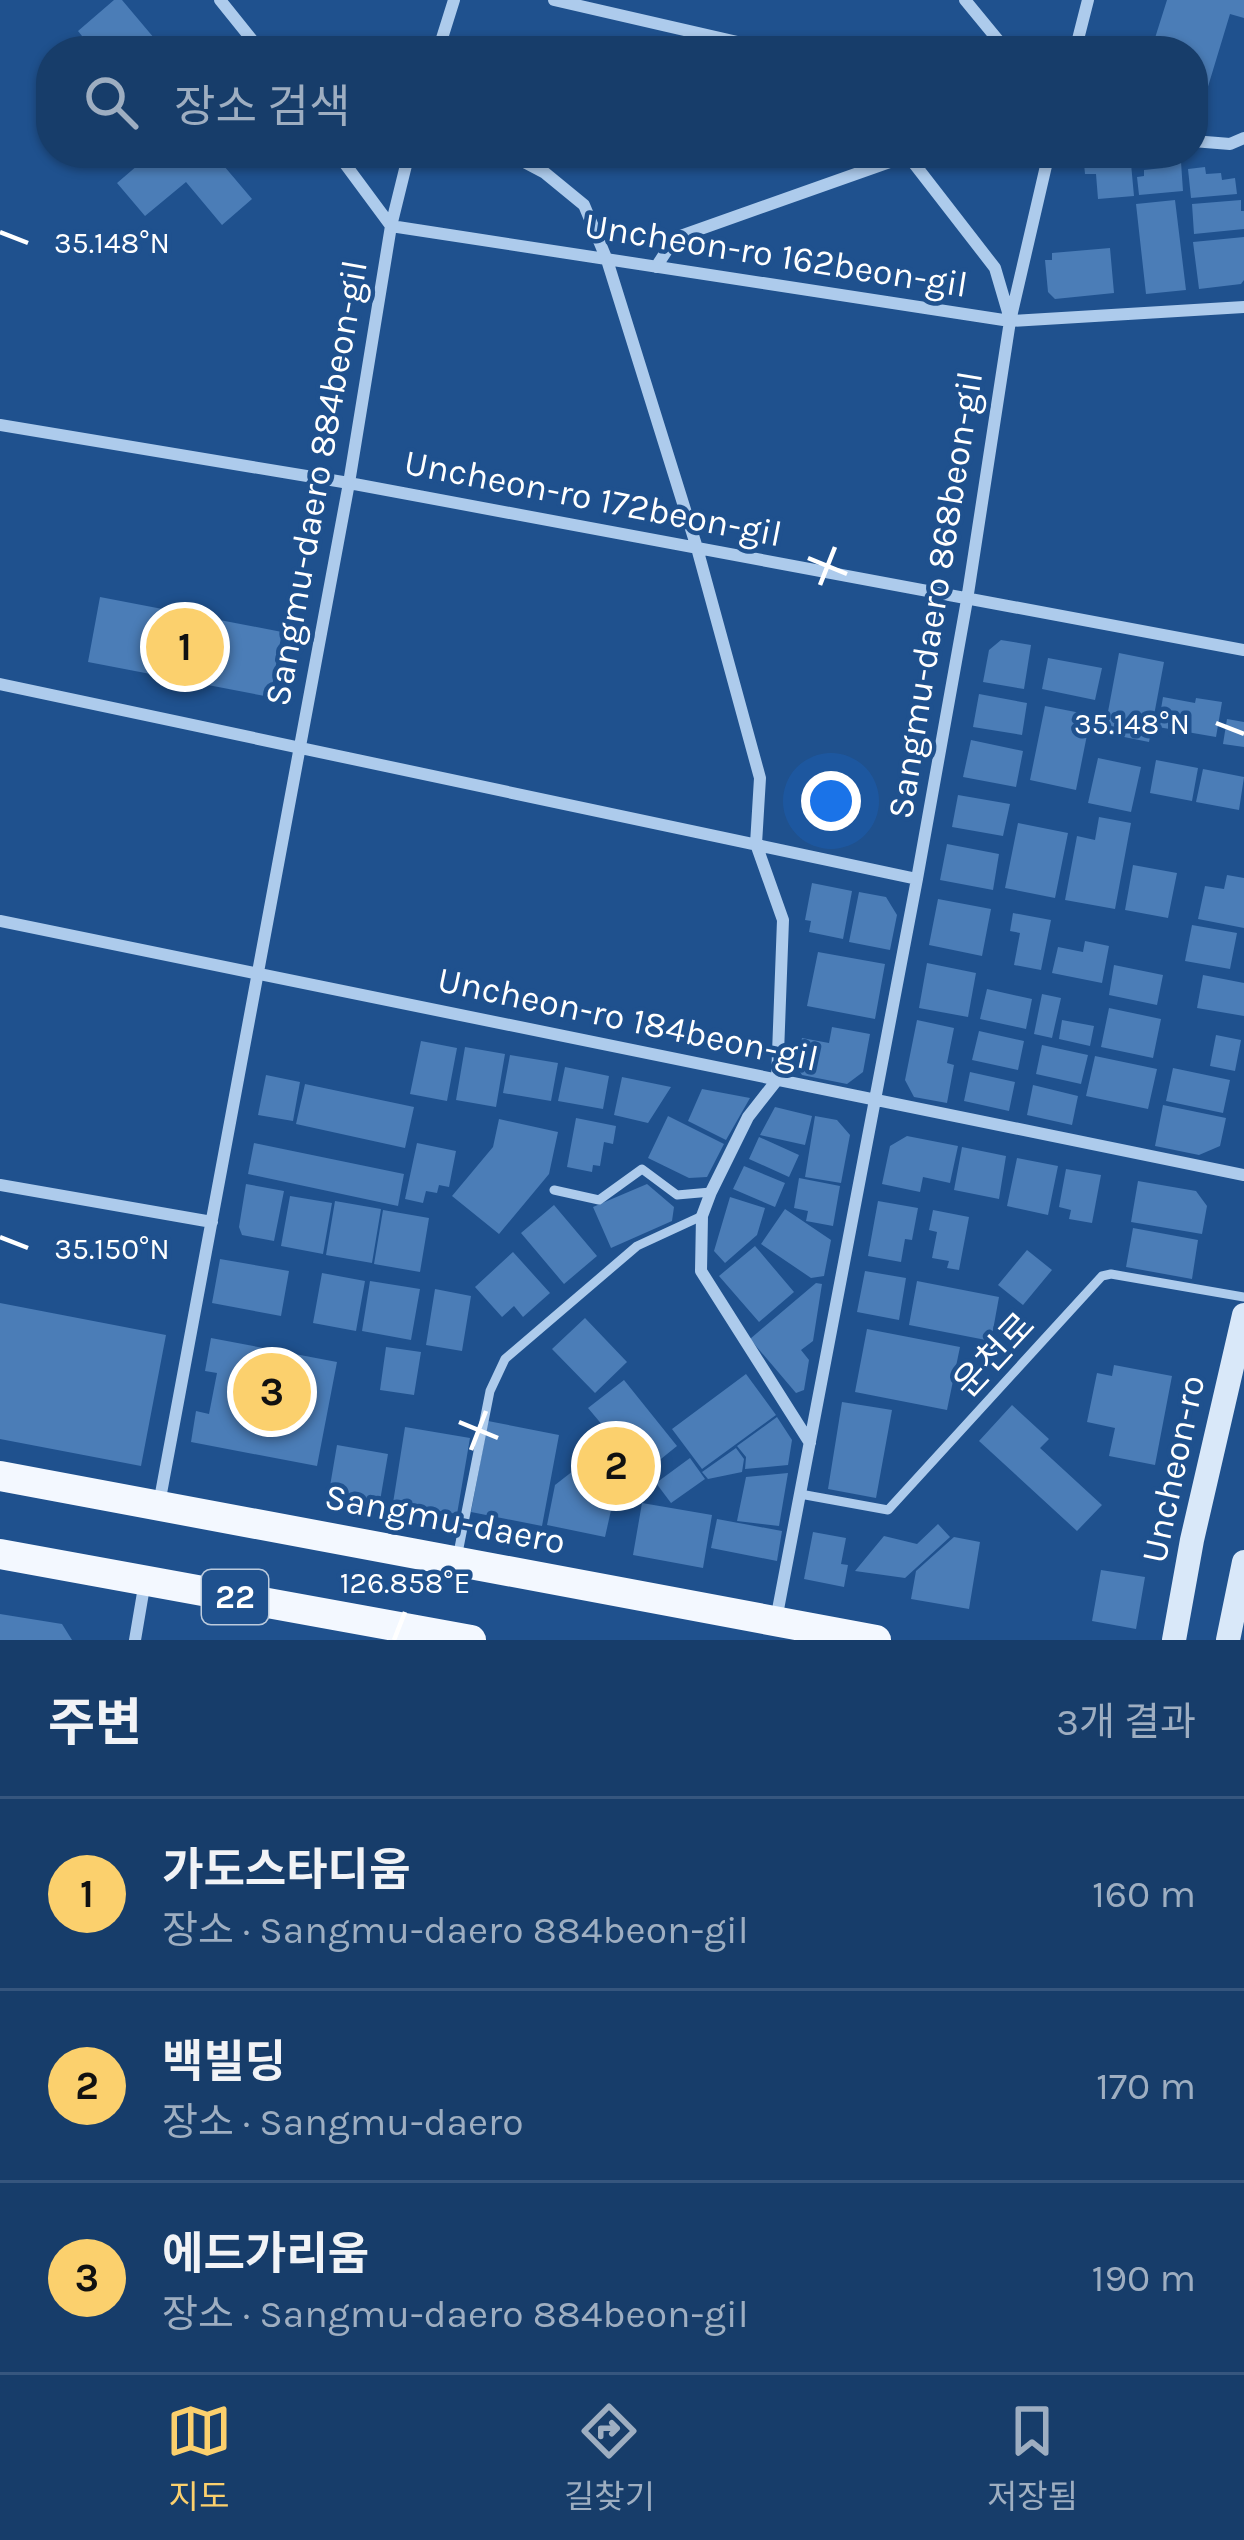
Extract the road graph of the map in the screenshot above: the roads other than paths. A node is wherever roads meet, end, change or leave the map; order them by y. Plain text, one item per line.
1 (220, 0) edge
2 (454, 0) edge
3 (554, 0) edge
4 (965, 0) edge
5 (1088, 0) edge
6 (248, 36) edge
7 (443, 36) edge
8 (711, 36) edge
9 (994, 36) edge
10 (1079, 36) edge
11 (1244, 138) edge
12 (1208, 142) edge
13 (348, 168) edge
14 (405, 168) edge
15 (536, 168) edge
16 (875, 168) edge
17 (922, 168) edge
18 (1046, 168) edge
19 (391, 226) junction
20 (607, 260) junction
21 (656, 267) junction
22 (1244, 307) edge
23 (1010, 321) junction
24 (0, 425) edge
25 (349, 483) junction
26 (697, 548) junction
27 (967, 600) junction
28 (1244, 650) edge
29 (0, 684) edge
30 (300, 750) junction
31 (756, 844) junction
32 (917, 879) junction
33 (0, 921) edge
34 (258, 974) junction
35 (777, 1080) junction
36 (875, 1100) junction
37 (1244, 1175) edge
38 (0, 1185) edge
39 (554, 1190) dead end
40 (711, 1192) junction
41 (702, 1216) junction
42 (212, 1222) junction
43 (1244, 1297) edge
44 (1244, 1315) edge
45 (810, 1443) junction
46 (0, 1476) edge
47 (800, 1494) junction
48 (158, 1506) junction
49 (0, 1554) edge
50 (456, 1561) junction
51 (1244, 1562) edge
52 (145, 1580) junction
53 (776, 1621) junction
54 (135, 1640) edge
55 (470, 1640) edge
56 (875, 1640) edge
57 (1174, 1640) edge
58 (1228, 1640) edge

1 - 6 street
2 - 7 street
3 - 8 street
4 - 9 street
5 - 10 street
11 - 12 street
13 - 19 street
14 - 19 street, Sangmu-daero 884beon-gil
15 - 20 street
16 - 21 street, Sangmu-daero 868beon-gil
17 - 23 street, Sangmu-daero 868beon-gil
18 - 23 street, Sangmu-daero 868beon-gil
19 - 20 street, Uncheon-ro 162beon-gil
19 - 25 street, Sangmu-daero 884beon-gil
20 - 21 street, Uncheon-ro 162beon-gil
20 - 26 street
21 - 23 street, Uncheon-ro 162beon-gil
22 - 23 street, Uncheon-ro 162beon-gil
23 - 27 street, Sangmu-daero 868beon-gil
24 - 25 street, Uncheon-ro 172beon-gil
25 - 26 street, Uncheon-ro 172beon-gil
25 - 30 street, Sangmu-daero 884beon-gil
26 - 27 street, Uncheon-ro 172beon-gil
26 - 31 street
27 - 28 street, Uncheon-ro 172beon-gil
27 - 32 street, Sangmu-daero 868beon-gil
29 - 30 street, Sangmu-daero 884beon-gil
30 - 31 street
30 - 34 street, Sangmu-daero 884beon-gil
31 - 32 street
31 - 35 street
32 - 36 street, Sangmu-daero 868beon-gil
33 - 34 street, Uncheon-ro 184beon-gil
34 - 35 street, Uncheon-ro 184beon-gil
34 - 42 street, Sangmu-daero 884beon-gil
35 - 36 street, Uncheon-ro 184beon-gil
35 - 40 street
36 - 37 street, Uncheon-ro 184beon-gil
36 - 45 street, Sangmu-daero 868beon-gil
38 - 42 street
39 - 40 lane
40 - 41 street
41 - 45 street
41 - 50 lane
42 - 48 street, Sangmu-daero 884beon-gil
43 - 47 lane, 운천로
44 - 57 street, Uncheon-ro
45 - 47 street, Sangmu-daero 868beon-gil
46 - 48 main road, Sangmu-daero / 22
47 - 53 street, Sangmu-daero 868beon-gil
48 - 50 main road, Sangmu-daero / 22
49 - 52 main road, 22
50 - 53 main road, Sangmu-daero / 22
51 - 58 street
52 - 54 street
52 - 55 main road, 22
53 - 56 main road, Sangmu-daero / 22

